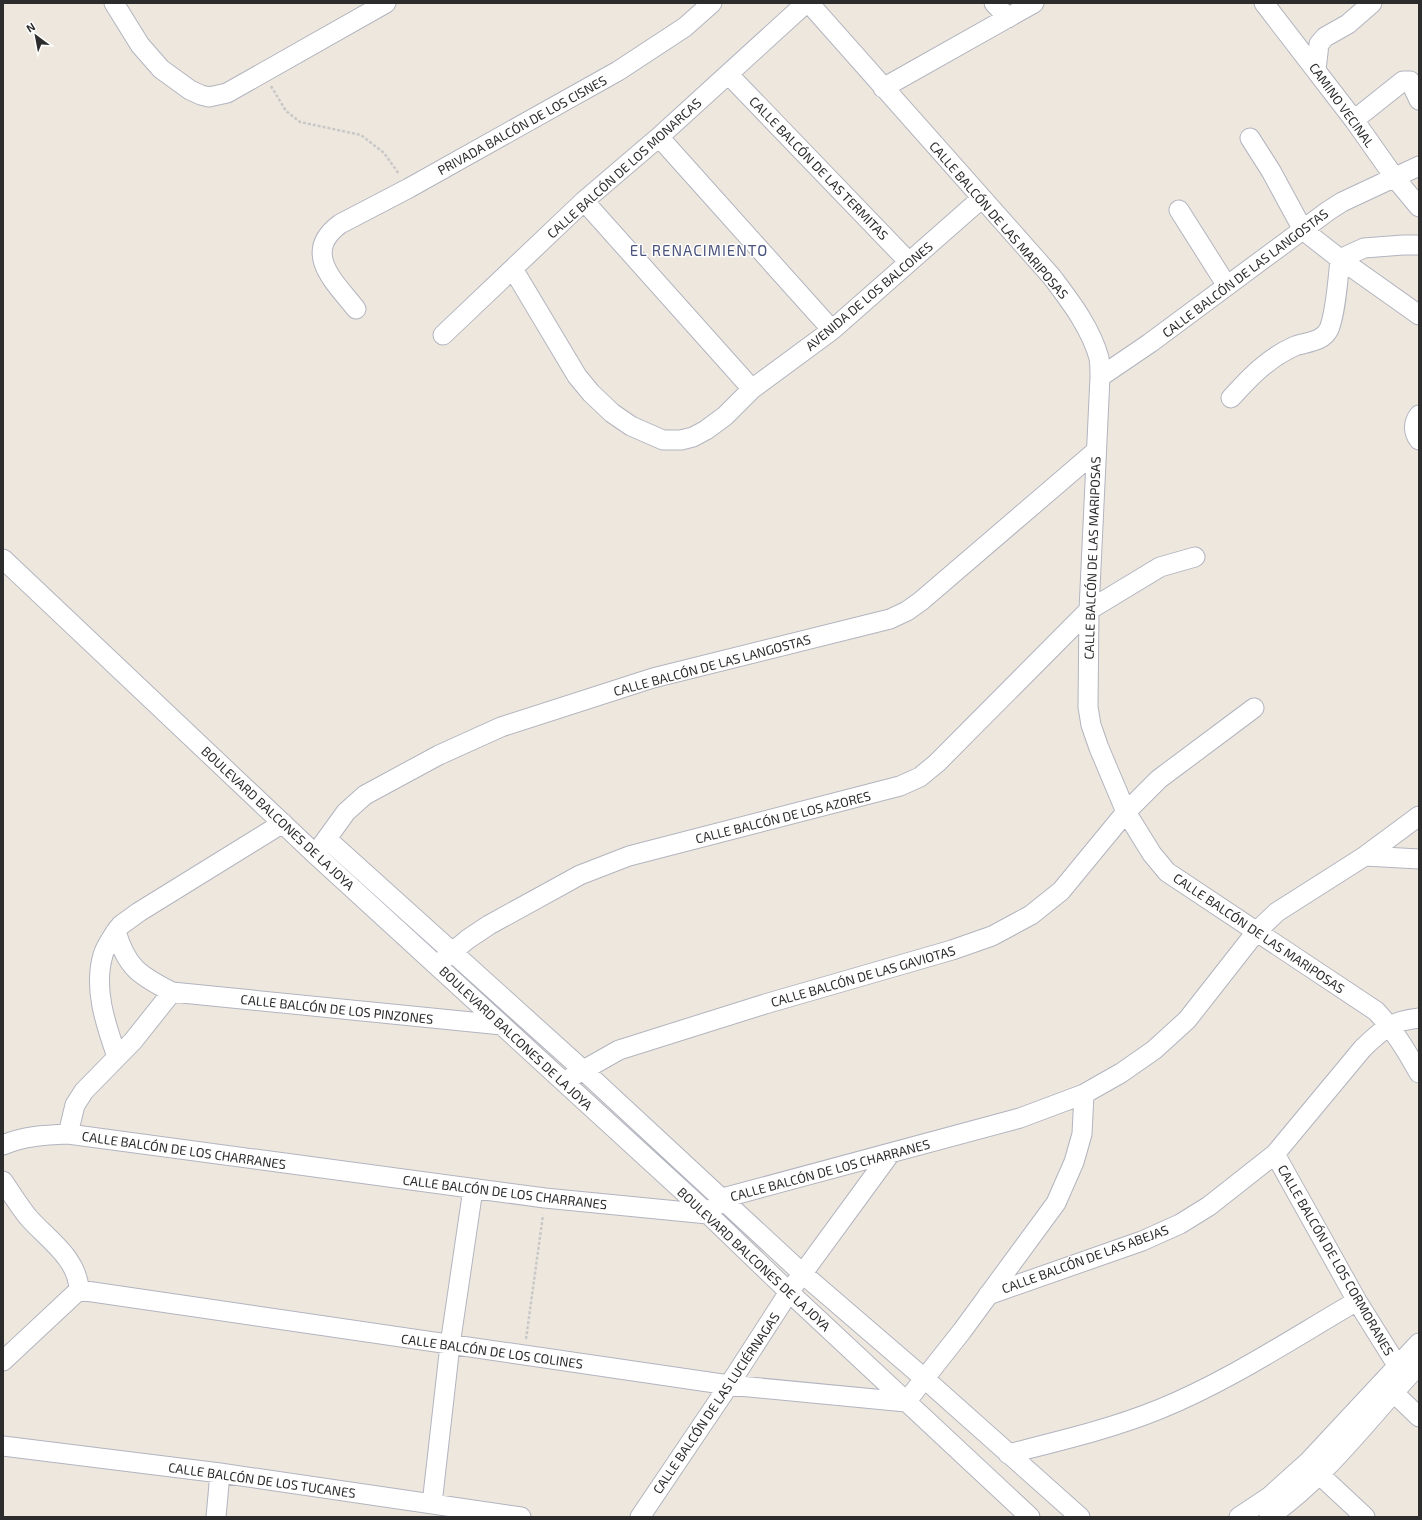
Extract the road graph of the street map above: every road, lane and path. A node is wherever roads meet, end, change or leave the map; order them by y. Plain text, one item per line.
1 (114, 3) edge
2 (386, 3) edge
3 (712, 3) edge
4 (806, 3) edge
5 (809, 3) edge
6 (994, 3) edge
7 (1034, 3) edge
8 (1264, 3) edge
9 (1372, 3) edge
10 (1008, 18) junction
11 (1316, 70) junction
12 (263, 73) junction
13 (728, 74) junction
14 (884, 88) junction
15 (1419, 100) edge
16 (1354, 120) junction
17 (659, 137) junction
18 (1250, 138) dead end
19 (1419, 166) edge
20 (1395, 178) junction
21 (409, 188) junction
22 (982, 198) junction
23 (584, 201) junction
24 (1419, 207) edge
25 (1179, 210) dead end
26 (1303, 230) junction
27 (1419, 245) edge
28 (1340, 259) junction
29 (909, 262) junction
30 (513, 269) junction
31 (1227, 286) junction
32 (356, 310) dead end
33 (1418, 316) edge
34 (832, 330) junction
35 (443, 335) dead end
36 (1100, 377) junction
37 (752, 389) junction
38 (1231, 398) dead end
39 (1419, 415) edge
40 (1419, 440) edge
41 (1096, 451) junction
42 (1195, 557) dead end
43 (4, 561) edge
44 (1089, 610) junction
45 (1254, 708) dead end
46 (1126, 812) junction
47 (1419, 816) edge
48 (283, 823) junction
49 (327, 839) junction
50 (315, 854) junction
51 (1365, 856) junction
52 (1419, 859) edge
53 (116, 931) junction
54 (1256, 932) junction
55 (453, 951) junction
56 (437, 966) junction
57 (172, 992) junction
58 (1419, 1018) edge
59 (502, 1025) junction
60 (1390, 1025) junction
61 (117, 1057) junction
62 (582, 1070) junction
63 (1419, 1073) edge
64 (564, 1083) junction
65 (1084, 1094) junction
66 (68, 1134) junction
67 (3, 1145) edge
68 (890, 1154) junction
69 (1275, 1154) junction
70 (3, 1181) edge
71 (473, 1189) junction
72 (545, 1198) junction
73 (723, 1198) junction
74 (708, 1214) junction
75 (803, 1274) junction
76 (79, 1290) junction
77 (789, 1292) junction
78 (988, 1296) junction
79 (1357, 1301) junction
80 (1419, 1343) edge
81 (450, 1345) junction
82 (524, 1355) junction
83 (3, 1361) edge
84 (1398, 1365) junction
85 (1419, 1365) edge
86 (925, 1379) junction
87 (729, 1386) junction
88 (1393, 1392) junction
89 (906, 1402) junction
90 (1419, 1417) edge
91 (3, 1446) edge
92 (1008, 1454) junction
93 (220, 1473) junction
94 (1320, 1475) junction
95 (432, 1504) junction
96 (216, 1517) edge
97 (521, 1517) edge
98 (640, 1517) edge
99 (1030, 1517) edge
100 (1080, 1517) edge
101 (1240, 1517) edge
102 (1269, 1517) edge
103 (1365, 1517) edge

1 - 12 street
2 - 12 street
3 - 21 street, PRIVADA BALCÓN DE LOS CISNES
4 - 13 street, CALLE BALCÓN DE LOS MONARCAS
5 - 14 street, CALLE BALCÓN DE LAS MARIPOSAS
6 - 10 street
7 - 10 street
8 - 11 street, CAMINO VECINAL
9 - 11 street
10 - 14 street
11 - 16 street, CAMINO VECINAL
12 - 21 path
13 - 17 street, CALLE BALCÓN DE LOS MONARCAS
13 - 29 street, CALLE BALCÓN DE LAS TERMITAS
14 - 22 street, CALLE BALCÓN DE LAS MARIPOSAS
15 - 16 street
16 - 20 street, CAMINO VECINAL
17 - 23 street, CALLE BALCÓN DE LOS MONARCAS
17 - 34 street
18 - 26 street
19 - 20 street, CALLE BALCÓN DE LAS LANGOSTAS
20 - 24 street, CAMINO VECINAL
20 - 26 street, CALLE BALCÓN DE LAS LANGOSTAS
21 - 32 street, PRIVADA BALCÓN DE LOS CISNES
22 - 29 street, AVENIDA DE LOS BALCONES
22 - 36 street, CALLE BALCÓN DE LAS MARIPOSAS
23 - 30 street, CALLE BALCÓN DE LOS MONARCAS
23 - 37 street
25 - 31 street
26 - 28 street
26 - 31 street, CALLE BALCÓN DE LAS LANGOSTAS
27 - 28 street
28 - 33 street
28 - 38 street
29 - 34 street, AVENIDA DE LOS BALCONES
30 - 35 street, CALLE BALCÓN DE LOS MONARCAS
30 - 37 street, AVENIDA DE LOS BALCONES
31 - 36 street, CALLE BALCÓN DE LAS LANGOSTAS
34 - 37 street, AVENIDA DE LOS BALCONES
36 - 41 street, CALLE BALCÓN DE LAS MARIPOSAS
39 - 40 street
41 - 44 street, CALLE BALCÓN DE LAS MARIPOSAS
41 - 49 street, CALLE BALCÓN DE LAS LANGOSTAS
42 - 44 street, CALLE BALCÓN DE LOS AZORES
43 - 48 street, BOULEVARD BALCONES DE LA JOYA
44 - 46 street, CALLE BALCÓN DE LAS MARIPOSAS
44 - 55 street, CALLE BALCÓN DE LOS AZORES
45 - 46 street, CALLE BALCÓN DE LAS GAVIOTAS
46 - 54 street, CALLE BALCÓN DE LAS MARIPOSAS
46 - 62 street, CALLE BALCÓN DE LAS GAVIOTAS
47 - 51 street, CALLE BALCÓN DE LOS CHARRANES
48 - 50 street, BOULEVARD BALCONES DE LA JOYA
48 - 53 street
49 - 50 street, CALLE BALCÓN DE LAS LANGOSTAS
49 - 55 street, BOULEVARD BALCONES DE LA JOYA
50 - 56 street, BOULEVARD BALCONES DE LA JOYA
51 - 52 street
51 - 54 street, CALLE BALCÓN DE LOS CHARRANES
53 - 57 street
53 - 61 street
54 - 60 street, CALLE BALCÓN DE LAS MARIPOSAS
54 - 65 street, CALLE BALCÓN DE LOS CHARRANES
55 - 56 street, CALLE BALCÓN DE LOS AZORES
55 - 62 street, BOULEVARD BALCONES DE LA JOYA
56 - 59 street, BOULEVARD BALCONES DE LA JOYA
57 - 59 street, CALLE BALCÓN DE LOS PINZONES
57 - 61 street
58 - 60 street
59 - 64 street, BOULEVARD BALCONES DE LA JOYA
60 - 63 street, CALLE BALCÓN DE LAS MARIPOSAS
60 - 69 street, CALLE BALCÓN DE LAS ABEJAS
61 - 66 street
62 - 64 street, CALLE BALCÓN DE LAS GAVIOTAS
62 - 73 street, BOULEVARD BALCONES DE LA JOYA
64 - 74 street, BOULEVARD BALCONES DE LA JOYA
65 - 68 street, CALLE BALCÓN DE LOS CHARRANES
65 - 78 street
66 - 67 street, CALLE BALCÓN DE LOS CHARRANES
66 - 71 street, CALLE BALCÓN DE LOS CHARRANES
68 - 73 street, CALLE BALCÓN DE LOS CHARRANES
68 - 75 street, CALLE BALCÓN DE LAS LUCIÉRNAGAS
69 - 78 street, CALLE BALCÓN DE LAS ABEJAS
69 - 79 street, CALLE BALCÓN DE LOS CORMORANES
70 - 76 street
71 - 72 street, CALLE BALCÓN DE LOS CHARRANES
71 - 81 street
72 - 74 street, CALLE BALCÓN DE LOS CHARRANES
72 - 82 path
73 - 74 street, CALLE BALCÓN DE LOS CHARRANES
73 - 75 street, BOULEVARD BALCONES DE LA JOYA
74 - 77 street, BOULEVARD BALCONES DE LA JOYA
75 - 77 street, CALLE BALCÓN DE LAS LUCIÉRNAGAS
75 - 86 street, BOULEVARD BALCONES DE LA JOYA
76 - 81 street, CALLE BALCÓN DE LOS COLINES
76 - 83 street
77 - 87 street, CALLE BALCÓN DE LAS LUCIÉRNAGAS
77 - 89 street, BOULEVARD BALCONES DE LA JOYA
78 - 86 street
79 - 84 street, CALLE BALCÓN DE LOS CORMORANES
79 - 92 street
80 - 84 street
81 - 82 street, CALLE BALCÓN DE LOS COLINES
81 - 95 street
82 - 87 street, CALLE BALCÓN DE LOS COLINES
84 - 101 street
85 - 88 street
86 - 89 street
86 - 92 street, BOULEVARD BALCONES DE LA JOYA
87 - 89 street, CALLE BALCÓN DE LOS COLINES
87 - 98 street, CALLE BALCÓN DE LAS LUCIÉRNAGAS
88 - 90 street
88 - 94 street
89 - 99 street, BOULEVARD BALCONES DE LA JOYA
91 - 93 street, CALLE BALCÓN DE LOS TUCANES
92 - 100 street, BOULEVARD BALCONES DE LA JOYA
93 - 95 street, CALLE BALCÓN DE LOS TUCANES
93 - 96 street
94 - 102 street
94 - 103 street
95 - 97 street, CALLE BALCÓN DE LOS TUCANES

